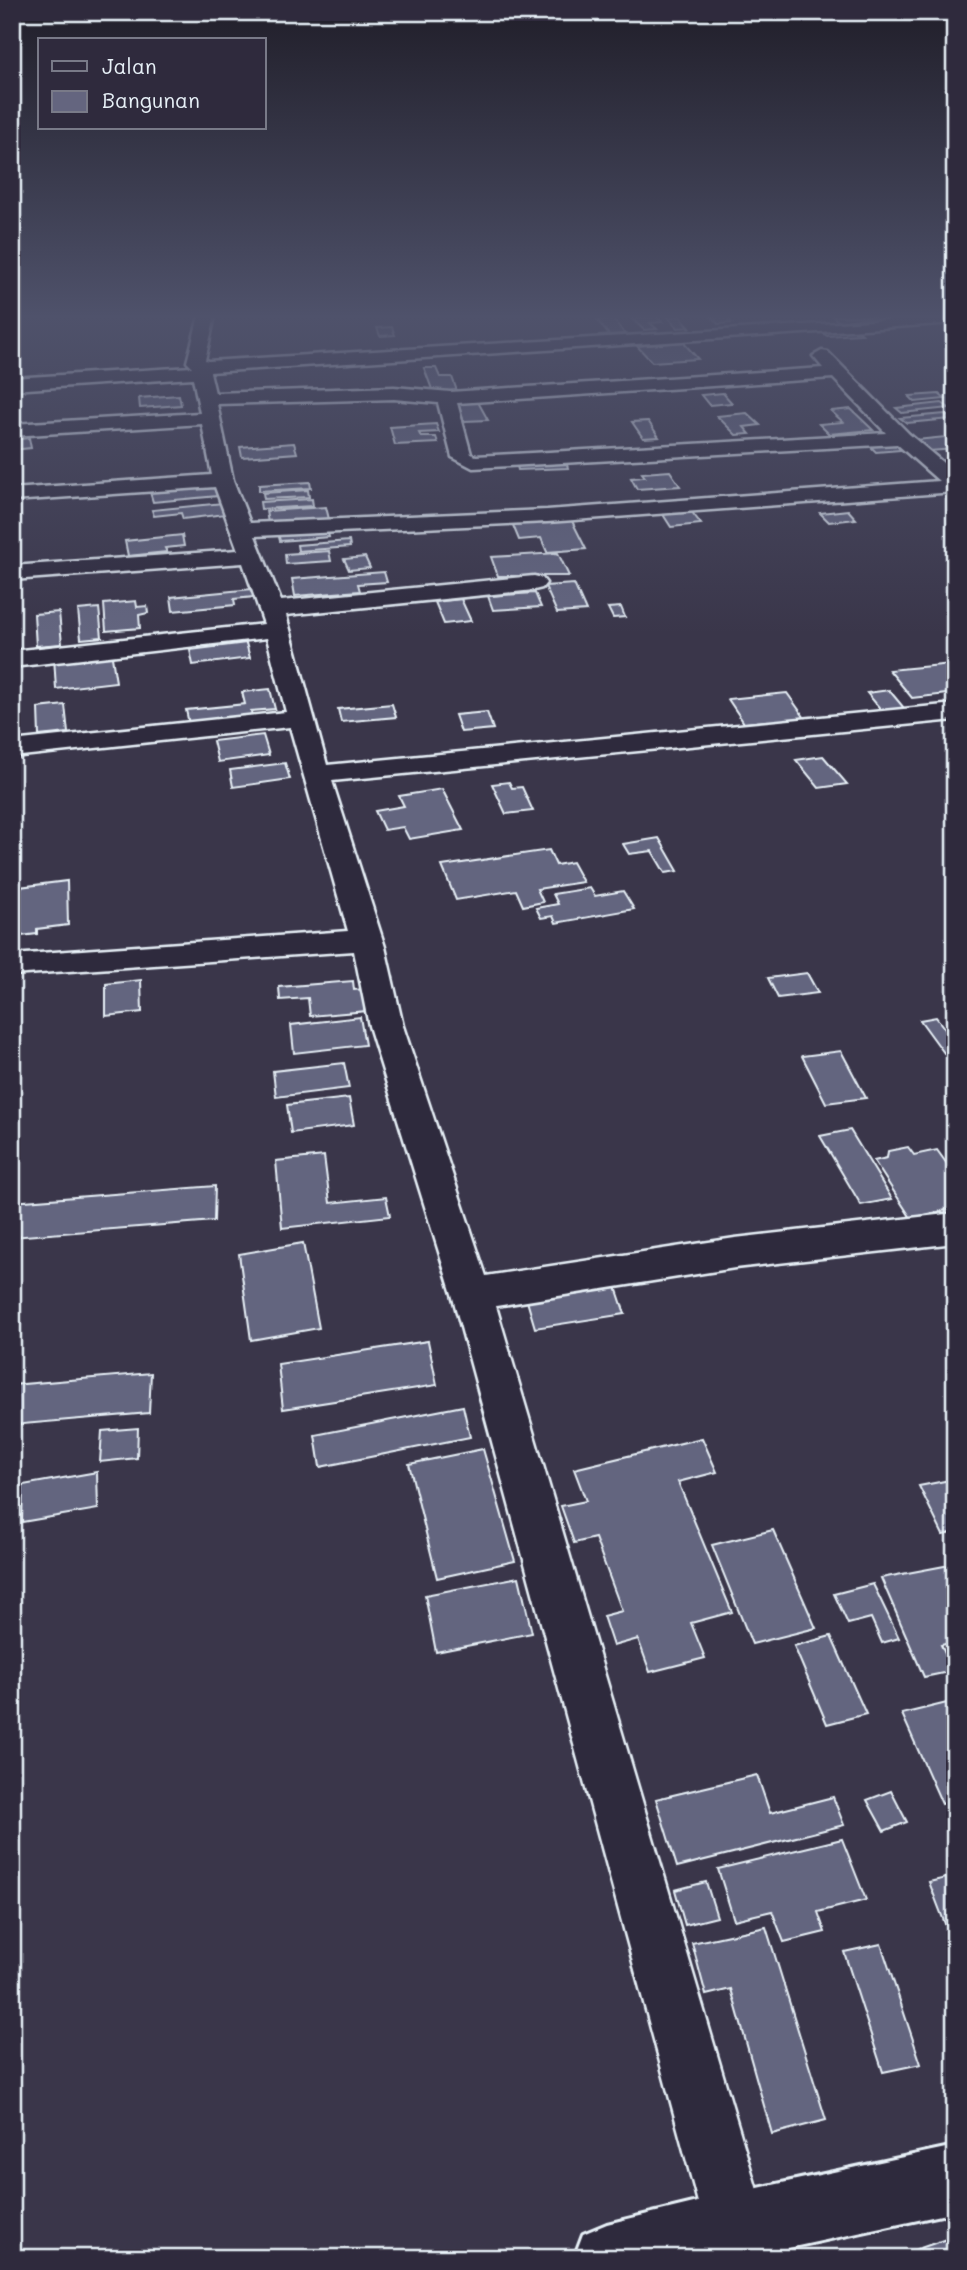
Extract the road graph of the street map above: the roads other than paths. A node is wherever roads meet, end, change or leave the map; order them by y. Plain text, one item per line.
1 (50, 422) edge
2 (212, 422) edge
3 (454, 422) edge
4 (886, 422) edge
5 (12, 430) edge
6 (902, 438) junction
7 (223, 480) junction
8 (955, 485) edge
9 (12, 495) edge
10 (246, 543) junction
11 (12, 573) edge
12 (534, 583) dead end
13 (273, 620) junction
14 (12, 659) edge
15 (955, 712) edge
16 (303, 718) junction
17 (12, 750) edge
18 (316, 774) junction
19 (367, 940) junction
20 (12, 965) edge
21 (955, 1228) edge
22 (472, 1294) junction
23 (955, 2179) edge
24 (740, 2242) edge
25 (607, 2258) edge

1 - 5 street
2 - 7 street
3 - 6 street
4 - 6 street
6 - 8 street
7 - 9 street
7 - 10 street
8 - 10 street
10 - 11 street
10 - 13 street
12 - 13 street
13 - 14 street
13 - 16 street
15 - 18 street
16 - 17 street
16 - 18 street
18 - 19 street
19 - 20 street
19 - 22 street
21 - 22 street
22 - 24 street
23 - 24 main road
24 - 25 main road

